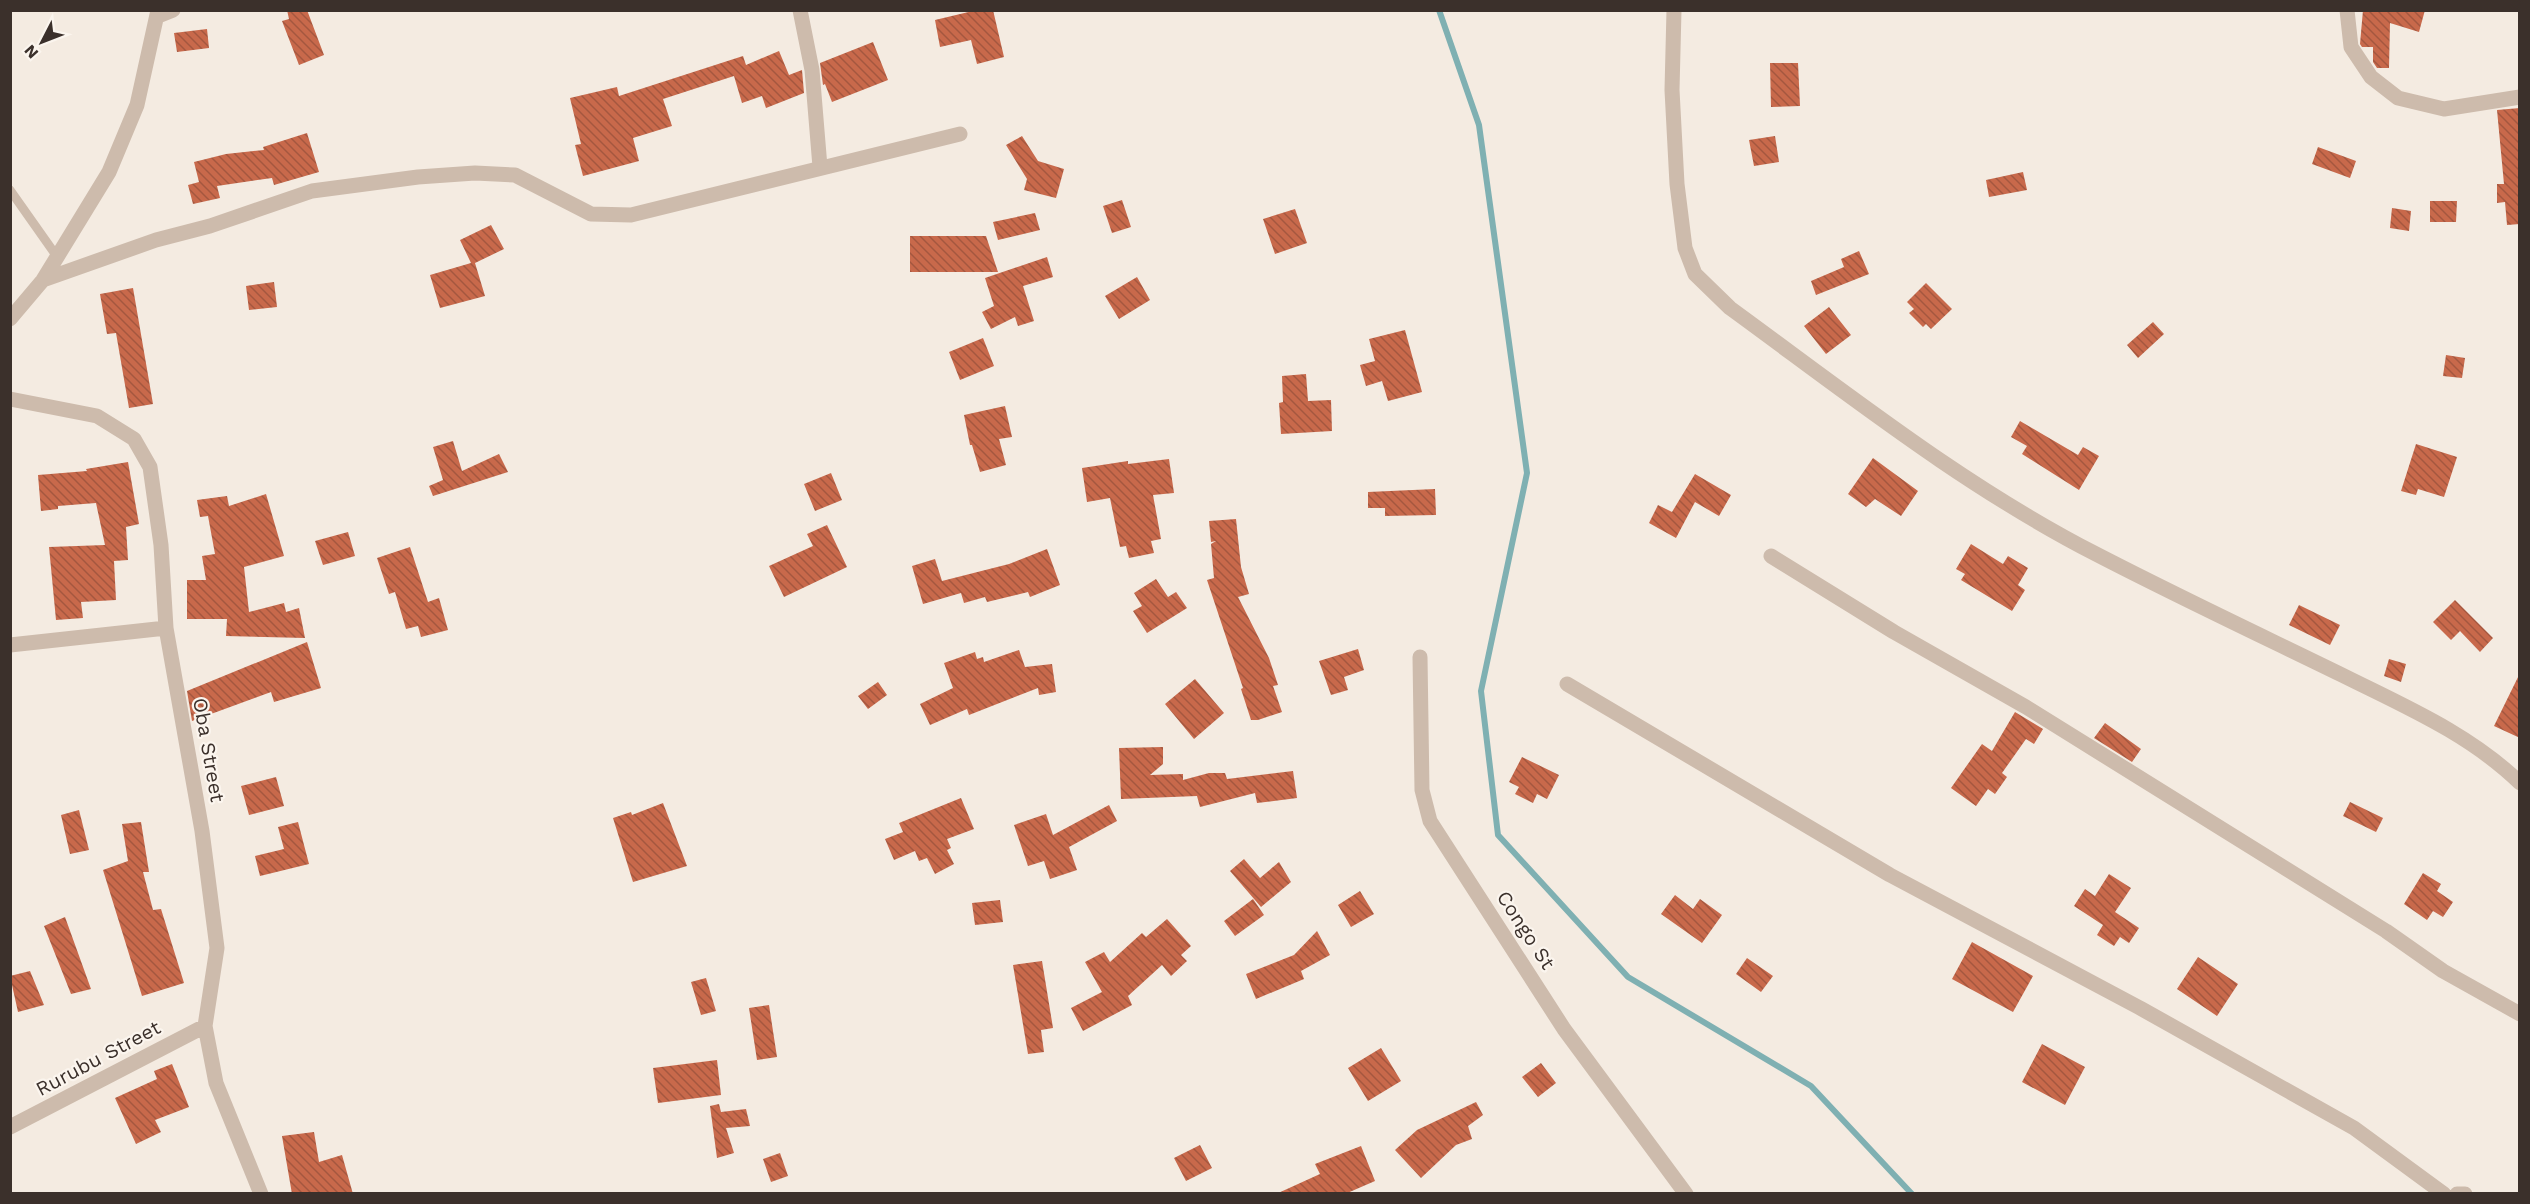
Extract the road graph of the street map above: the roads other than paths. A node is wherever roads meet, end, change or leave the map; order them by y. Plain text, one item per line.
1 (173, 10) edge
2 (800, 10) edge
3 (1674, 10) edge
4 (2346, 10) edge
5 (158, 13) edge
6 (2520, 97) edge
7 (960, 134) dead end
8 (820, 167) junction
9 (10, 190) edge
10 (58, 258) junction
11 (43, 280) junction
12 (10, 319) edge
13 (10, 399) edge
14 (1771, 556) dead end
15 (166, 628) junction
16 (10, 645) edge
17 (1420, 657) dead end
18 (1567, 684) dead end
19 (2520, 783) edge
20 (2520, 1014) edge
21 (205, 1026) junction
22 (10, 1127) edge
23 (261, 1194) edge
24 (1686, 1194) edge
25 (2444, 1194) edge
26 (2457, 1194) edge
27 (2465, 1194) edge

1 - 5 street
2 - 8 street
3 - 19 street
4 - 6 street
5 - 10 street
7 - 8 street
8 - 11 street
9 - 10 lane
10 - 11 street
11 - 12 street
13 - 15 street, Oba Street
14 - 20 street
15 - 16 street
15 - 21 street, Oba Street
17 - 24 street, Congo St
18 - 25 street
21 - 22 street, Rurubu Street
21 - 23 street, Oba Street
26 - 27 street

